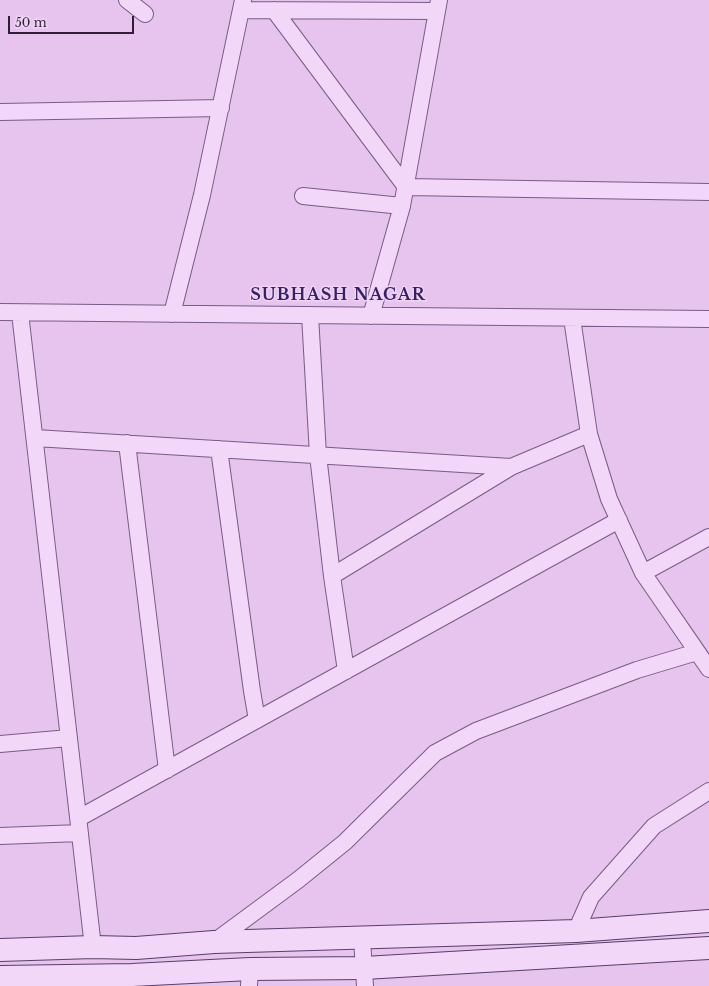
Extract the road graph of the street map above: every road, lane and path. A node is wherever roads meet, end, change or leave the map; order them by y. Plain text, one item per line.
1 (128, 0) edge
2 (242, 5) edge
3 (438, 5) edge
4 (274, 10) junction
5 (145, 14) dead end
6 (221, 108) junction
7 (0, 112) edge
8 (406, 187) junction
9 (709, 192) edge
10 (302, 196) dead end
11 (402, 206) junction
12 (0, 312) edge
13 (20, 313) junction
14 (172, 314) junction
15 (310, 315) junction
16 (372, 316) junction
17 (572, 318) junction
18 (709, 319) edge
19 (589, 434) junction
20 (35, 438) junction
21 (127, 443) junction
22 (219, 449) junction
23 (318, 455) junction
24 (511, 467) junction
25 (619, 520) junction
26 (709, 537) edge
27 (643, 573) junction
28 (332, 576) junction
29 (697, 652) junction
30 (709, 669) edge
31 (346, 671) junction
32 (257, 720) junction
33 (69, 738) junction
34 (0, 744) edge
35 (167, 770) junction
36 (709, 791) edge
37 (79, 826) junction
38 (0, 836) edge
39 (709, 921) edge
40 (576, 931) junction
41 (362, 939) junction
42 (214, 942) junction
43 (94, 947) junction
44 (136, 948) junction
45 (709, 948) edge
46 (0, 950) edge
47 (0, 977) edge
48 (364, 977) edge
49 (250, 978) edge
50 (131, 981) edge

1 - 5 street
2 - 4 street
2 - 6 street
3 - 4 street
3 - 8 street
4 - 8 street
6 - 7 street
6 - 14 street
8 - 9 street
8 - 11 street
10 - 11 street
11 - 16 street
12 - 13 street
13 - 14 street
13 - 20 street
14 - 15 street
15 - 16 street
15 - 23 street
16 - 17 street
17 - 18 street
17 - 19 street
19 - 24 street
19 - 25 street
20 - 21 street
20 - 33 street
21 - 22 street
21 - 35 street
22 - 23 street
22 - 32 street
23 - 24 street
23 - 28 street
24 - 28 street
25 - 27 street
25 - 31 street
26 - 27 street
27 - 29 street
28 - 31 street
29 - 30 street
29 - 42 street
31 - 32 street
32 - 35 street
33 - 34 street
33 - 37 street
35 - 37 street
36 - 40 street
37 - 38 street
37 - 43 street
39 - 40 street
40 - 41 street
41 - 42 street
41 - 48 street
42 - 44 street
43 - 44 street
43 - 46 street
44 - 50 street
45 - 48 street
47 - 50 street
48 - 49 street
49 - 50 street

